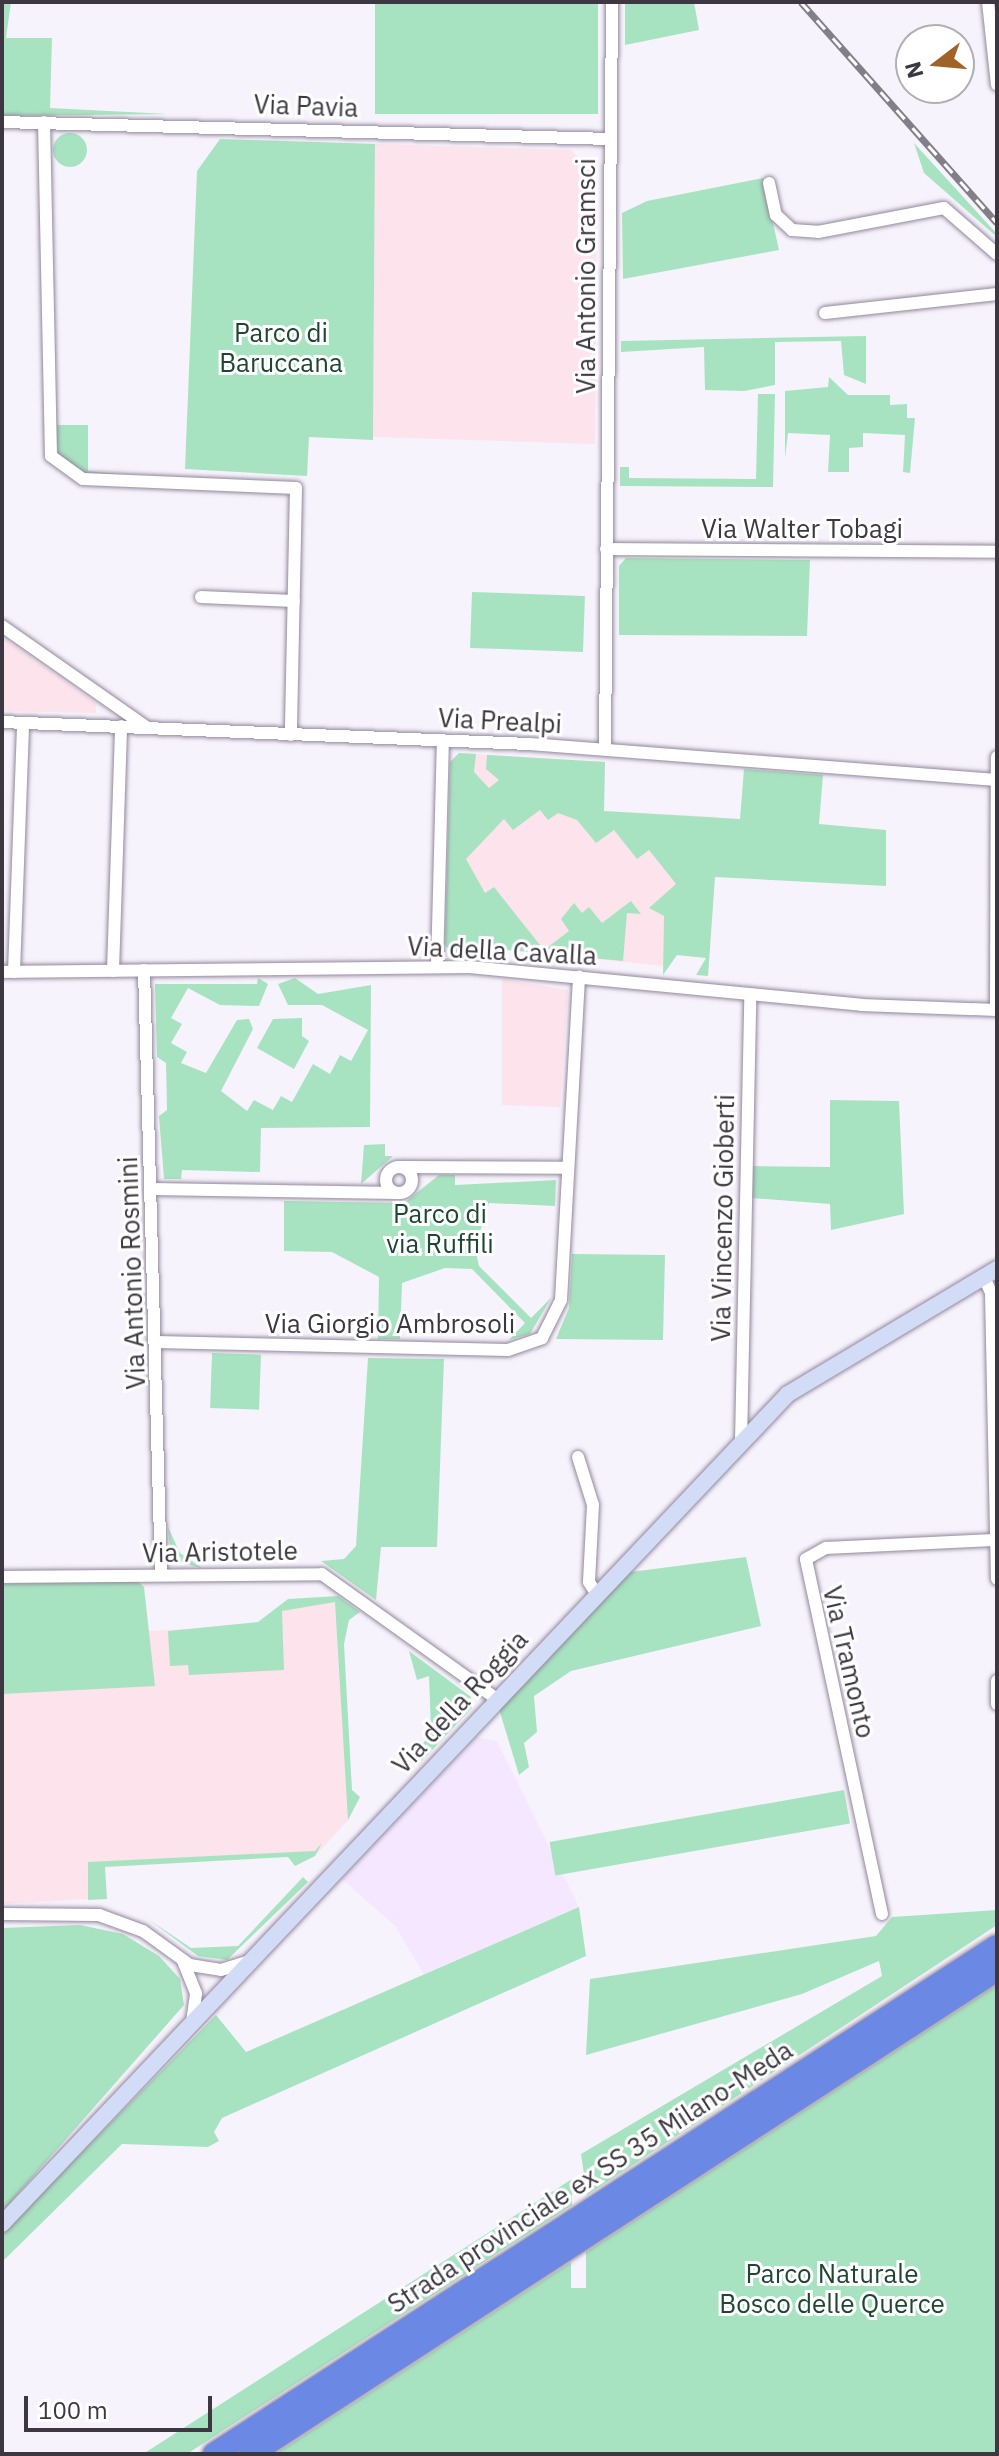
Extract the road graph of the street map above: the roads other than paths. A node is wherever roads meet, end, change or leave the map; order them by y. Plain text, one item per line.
1 (612, 2) edge
2 (991, 9) edge
3 (997, 85) edge
4 (2, 122) edge
5 (44, 122) junction
6 (609, 139) junction
7 (769, 183) dead end
8 (997, 254) edge
9 (997, 294) edge
10 (825, 313) dead end
11 (606, 549) junction
12 (997, 552) edge
13 (201, 597) dead end
14 (294, 601) junction
15 (2, 626) edge
16 (97, 693) junction
17 (2, 722) edge
18 (23, 723) junction
19 (107, 726) junction
20 (121, 726) junction
21 (146, 727) junction
22 (291, 735) junction
23 (443, 740) junction
24 (605, 749) junction
25 (997, 757) edge
26 (995, 776) edge
27 (437, 967) junction
28 (144, 970) junction
29 (113, 971) junction
30 (8, 972) edge
31 (579, 977) junction
32 (750, 994) junction
33 (996, 1010) edge
34 (437, 1166) junction
35 (566, 1168) junction
36 (394, 1169) junction
37 (151, 1189) junction
38 (403, 1190) junction
39 (357, 1193) junction
40 (991, 1273) edge
41 (156, 1342) junction
42 (994, 1441) edge
43 (741, 1442) junction
44 (578, 1457) dead end
45 (993, 1540) junction
46 (161, 1575) junction
47 (2, 1577) edge
48 (997, 1579) edge
49 (596, 1593) junction
50 (997, 1681) edge
51 (495, 1698) junction
52 (997, 1704) edge
53 (2, 1914) edge
54 (882, 1914) dead end
55 (997, 1946) edge
56 (181, 1959) junction
57 (248, 1961) junction
58 (211, 1969) junction
59 (997, 1970) edge
60 (210, 1994) junction
61 (2, 2224) edge
62 (214, 2454) edge
63 (251, 2454) edge

1 - 6 street, Via Antonio Gramsci
2 - 3 street
4 - 5 street, Via Pavia
5 - 6 street, Via Pavia
5 - 14 street
6 - 11 street, Via Antonio Gramsci
7 - 8 street
9 - 10 street
11 - 12 street, Via Walter Tobagi
11 - 24 street, Via Antonio Gramsci
13 - 14 street
14 - 22 street
15 - 16 street
16 - 19 street
16 - 21 street
17 - 18 street, Via Prealpi
18 - 19 street, Via Prealpi
18 - 30 street
19 - 20 street, Via Prealpi
20 - 21 street, Via Prealpi
20 - 29 street
21 - 22 street, Via Prealpi
22 - 23 street, Via Prealpi
23 - 24 street, Via Prealpi
23 - 27 street
24 - 26 street, Via Prealpi
25 - 26 street
26 - 33 street
27 - 28 street, Via della Cavalla
27 - 31 street, Via della Cavalla
28 - 29 street, Via della Cavalla
28 - 37 street, Via Antonio Rosmini
29 - 30 street, Via della Cavalla
31 - 32 street, Via della Cavalla
31 - 35 street, Via Giorgio Ambrosoli
32 - 33 street, Via della Cavalla
32 - 43 street, Via Vincenzo Gioberti
34 - 35 street
34 - 36 street
34 - 38 street
35 - 41 street, Via Giorgio Ambrosoli
36 - 38 street
36 - 38 street
36 - 39 street
37 - 39 street
37 - 41 street, Via Antonio Rosmini
38 - 39 street
40 - 42 street
40 - 43 street, Via della Roggia
41 - 46 street, Via Antonio Rosmini
42 - 45 street
43 - 49 street, Via della Roggia
44 - 49 street
45 - 48 street
45 - 54 street, Via Tramonto
46 - 47 street, Via Aristotele
46 - 51 street, Via Aristotele
49 - 51 street, Via della Roggia
50 - 52 street
51 - 57 street, Via della Roggia
53 - 56 street
55 - 62 highway, Strada provinciale ex SS 35 Milano-Meda
56 - 58 street
56 - 60 street
57 - 58 street
57 - 60 street, Via della Roggia
58 - 60 street
59 - 63 highway, Strada provinciale ex SS 35 Milano-Meda
60 - 61 street, Via della Roggia

